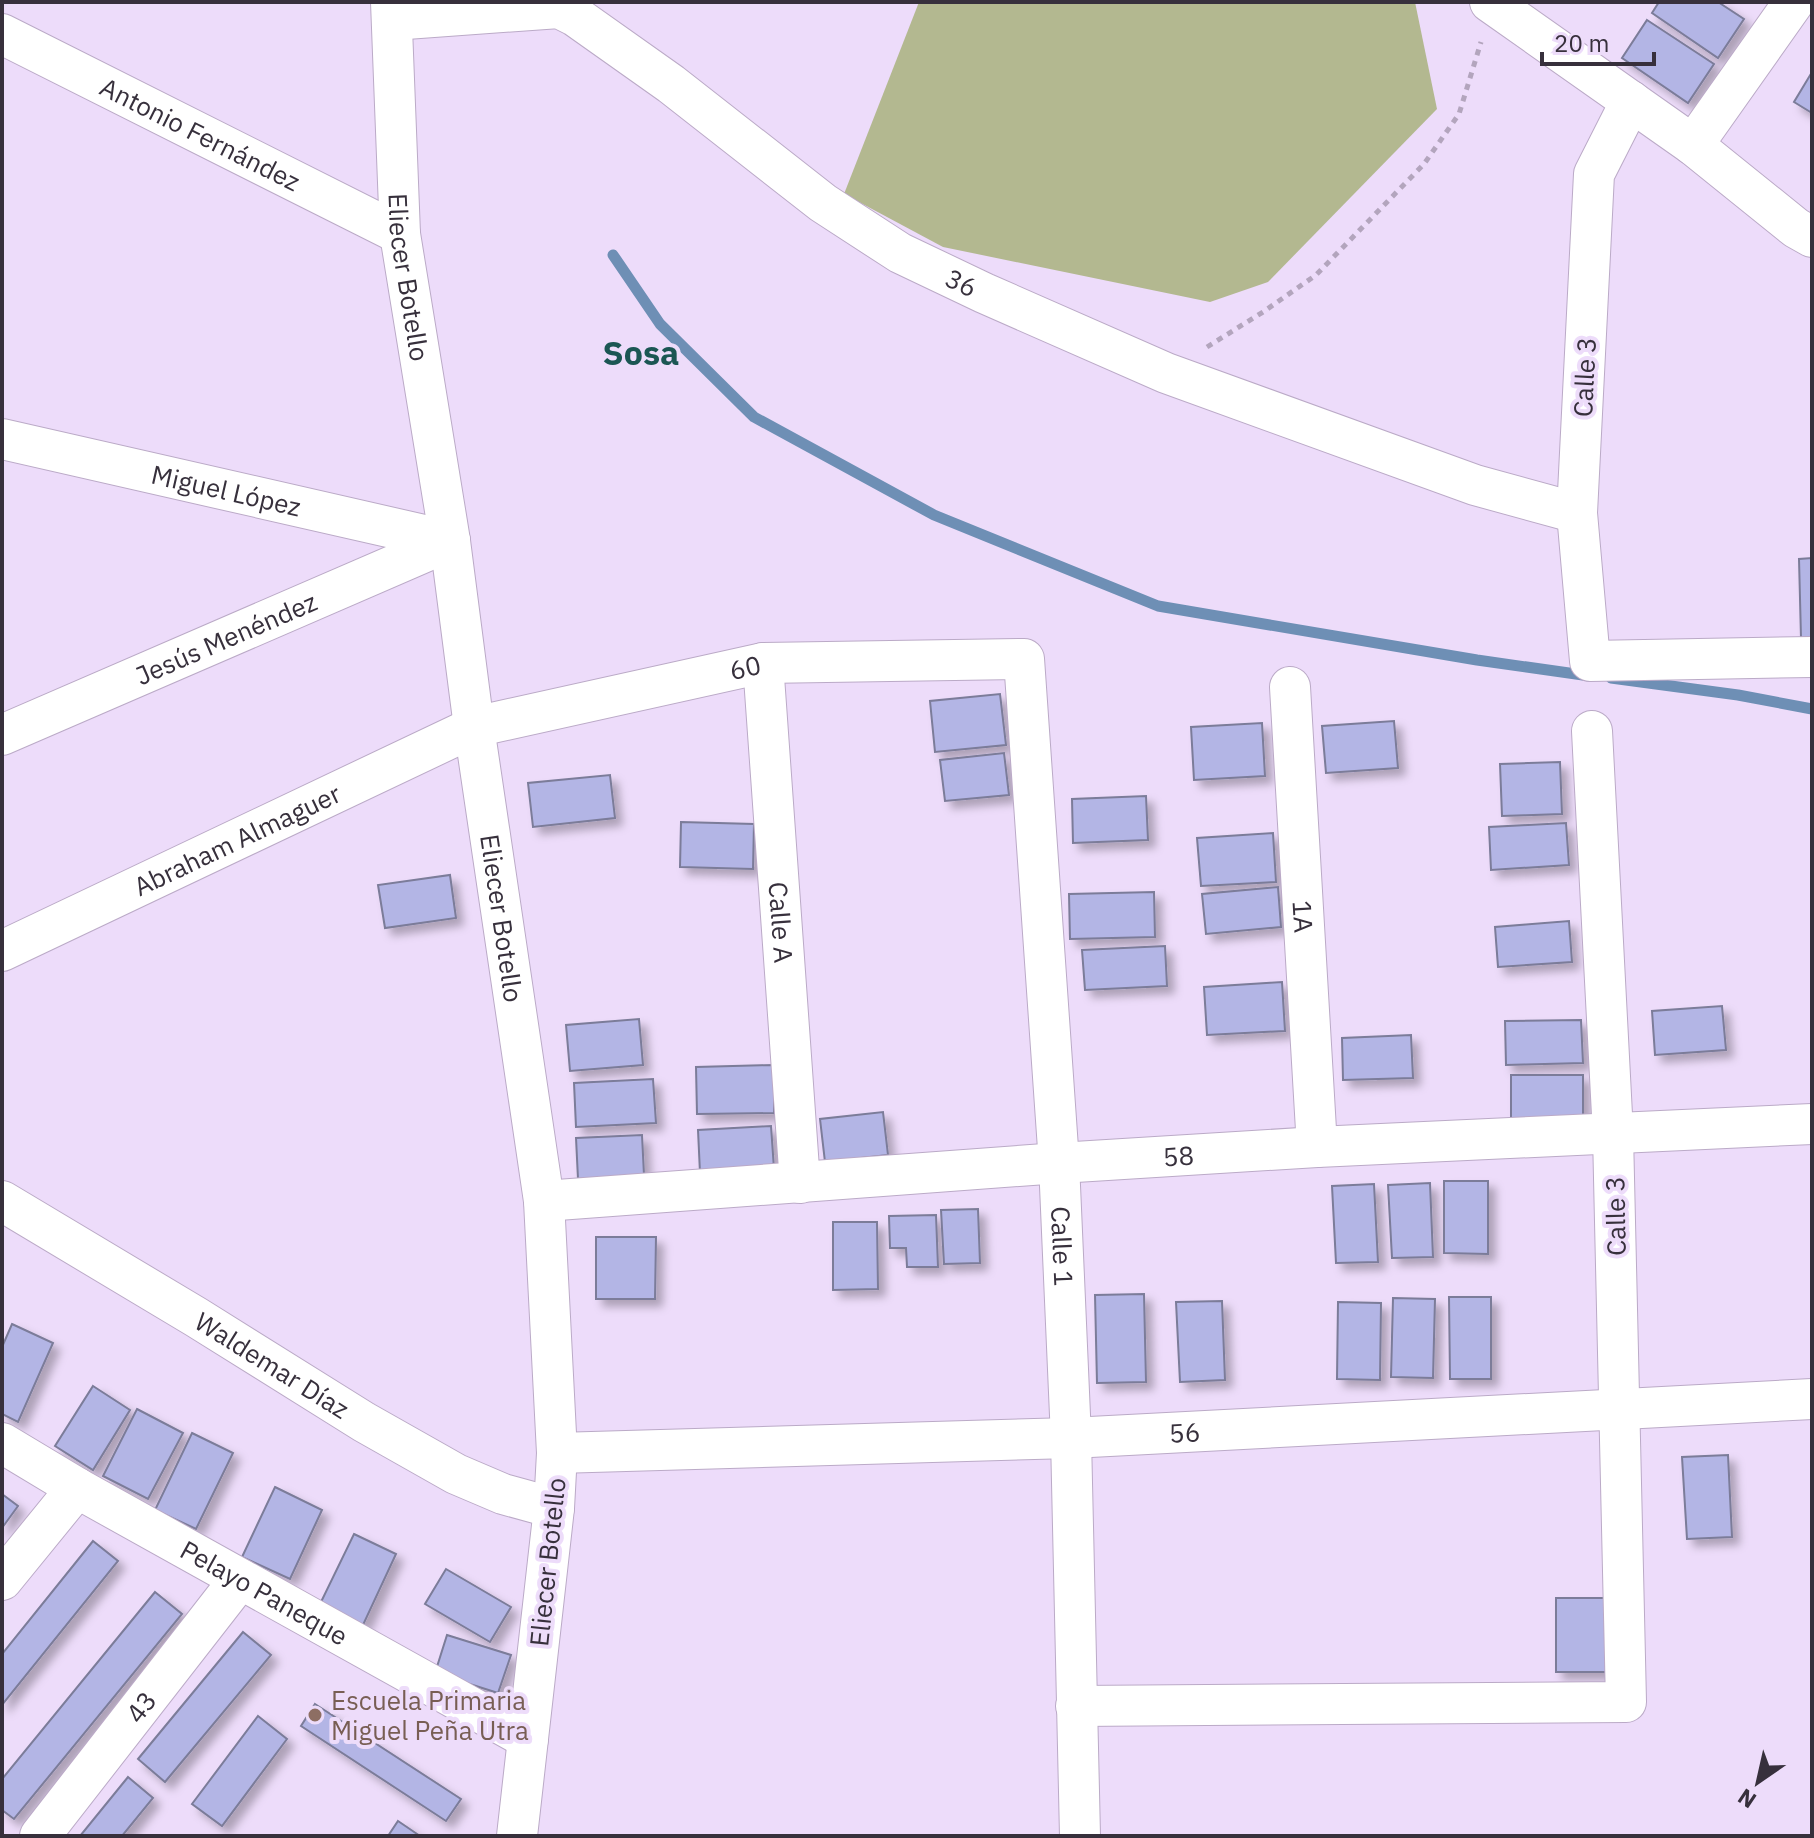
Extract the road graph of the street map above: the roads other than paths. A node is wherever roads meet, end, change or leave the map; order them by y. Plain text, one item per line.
1 (1794, 2) edge
2 (1492, 3) edge
3 (561, 5) edge
4 (391, 11) edge
5 (2, 34) edge
6 (1631, 101) junction
7 (1693, 145) junction
8 (400, 234) junction
9 (1812, 237) edge
10 (2, 439) edge
11 (1577, 513) junction
12 (450, 541) junction
13 (1812, 657) edge
14 (1024, 659) joint
15 (763, 663) junction
16 (1290, 687) dead end
17 (474, 727) junction
18 (1592, 731) dead end
19 (2, 735) edge
20 (2, 951) edge
21 (1812, 1124) edge
22 (1613, 1134) junction
23 (1317, 1147) junction
24 (1059, 1163) junction
25 (800, 1183) junction
26 (2, 1201) edge
27 (544, 1201) junction
28 (1812, 1399) edge
29 (1618, 1410) junction
30 (1071, 1438) junction
31 (2, 1443) edge
32 (557, 1453) junction
33 (77, 1488) junction
34 (554, 1508) junction
35 (240, 1579) junction
36 (2, 1580) edge
37 (1076, 1706) junction
38 (528, 1739) junction
39 (40, 1836) edge
40 (517, 1836) edge
41 (1080, 1836) edge

1 - 7 street
2 - 6 street
3 - 4 street, 36
3 - 11 street, 36
4 - 8 street, Eliecer Botello
5 - 8 street, Antonio Fernández
6 - 7 street
6 - 11 street, Calle 3
7 - 9 street
8 - 12 street, Eliecer Botello
10 - 12 street, Miguel López
11 - 13 street, Calle 3
12 - 17 street, Eliecer Botello
12 - 19 street, Jesús Menéndez
14 - 15 street, 60
14 - 24 street, Calle 1
15 - 17 street, 60
15 - 25 street, Calle A
16 - 23 street, 1A
17 - 20 street, Abraham Almaguer
17 - 27 street, Eliecer Botello
18 - 22 street, Calle 3
21 - 22 street, 58
22 - 23 street, 58
22 - 29 street, Calle 3
23 - 24 street, 58
24 - 25 street, 58
24 - 30 street, Calle 1
25 - 27 street, 58
26 - 34 street, Waldemar Díaz
27 - 32 street, Eliecer Botello
28 - 29 street, 56
29 - 30 street, 56
29 - 37 street, Calle 3
30 - 32 street, 56
30 - 37 street, Calle 1
31 - 33 street, Pelayo Paneque
32 - 34 street, Eliecer Botello
33 - 35 street, Pelayo Paneque
33 - 36 street
34 - 38 street, Eliecer Botello
35 - 38 street, Pelayo Paneque
35 - 39 street, 43
37 - 41 street, Calle 1
38 - 40 street, Eliecer Botello

